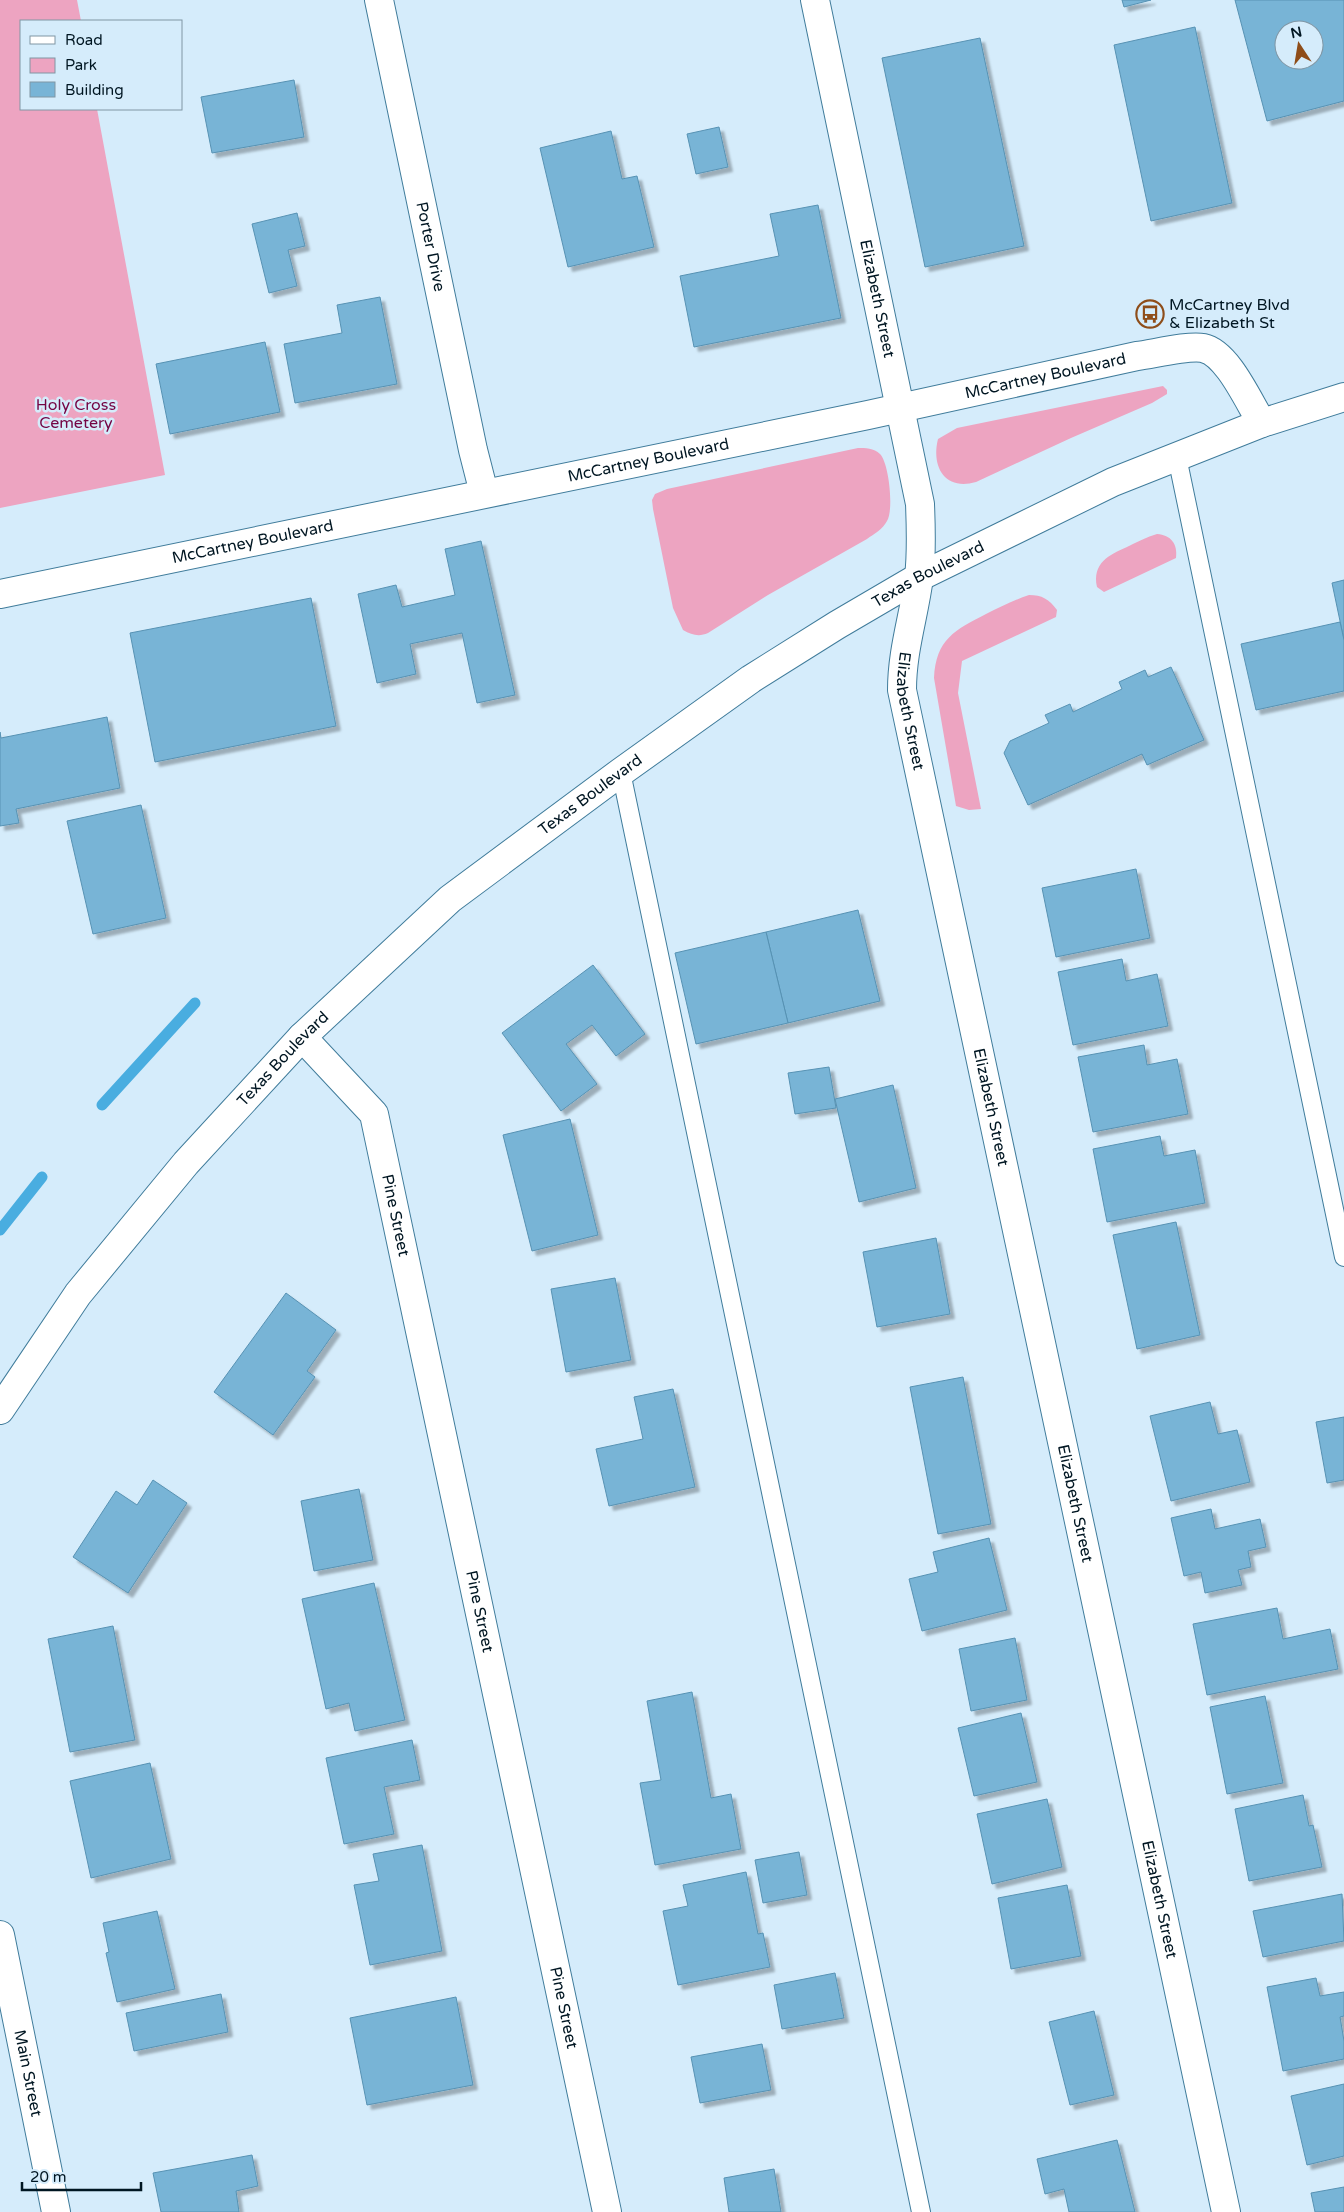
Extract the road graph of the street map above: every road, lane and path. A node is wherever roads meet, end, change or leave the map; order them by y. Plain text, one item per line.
1 (379, 0) edge
2 (816, 0) edge
3 (1344, 397) edge
4 (900, 408) junction
5 (1262, 423) junction
6 (1177, 458) junction
7 (484, 493) junction
8 (919, 577) junction
9 (0, 594) edge
10 (621, 772) junction
11 (302, 1037) junction
12 (1344, 1257) edge
13 (0, 1410) edge
14 (0, 1935) edge
15 (56, 2212) edge
16 (607, 2212) edge
17 (921, 2212) edge
18 (1226, 2212) edge

1 - 7 street, Porter Drive
2 - 4 street, Elizabeth Street
3 - 5 street, Texas Boulevard
4 - 5 street, McCartney Boulevard
4 - 7 street, McCartney Boulevard
4 - 8 street, Elizabeth Street
5 - 6 street, Texas Boulevard
6 - 8 street, Texas Boulevard
6 - 12 lane
7 - 9 street, McCartney Boulevard
8 - 10 street, Texas Boulevard
8 - 18 street, Elizabeth Street
10 - 11 street, Texas Boulevard
10 - 17 lane
11 - 13 street, Texas Boulevard
11 - 16 street, Pine Street
14 - 15 street, Main Street

